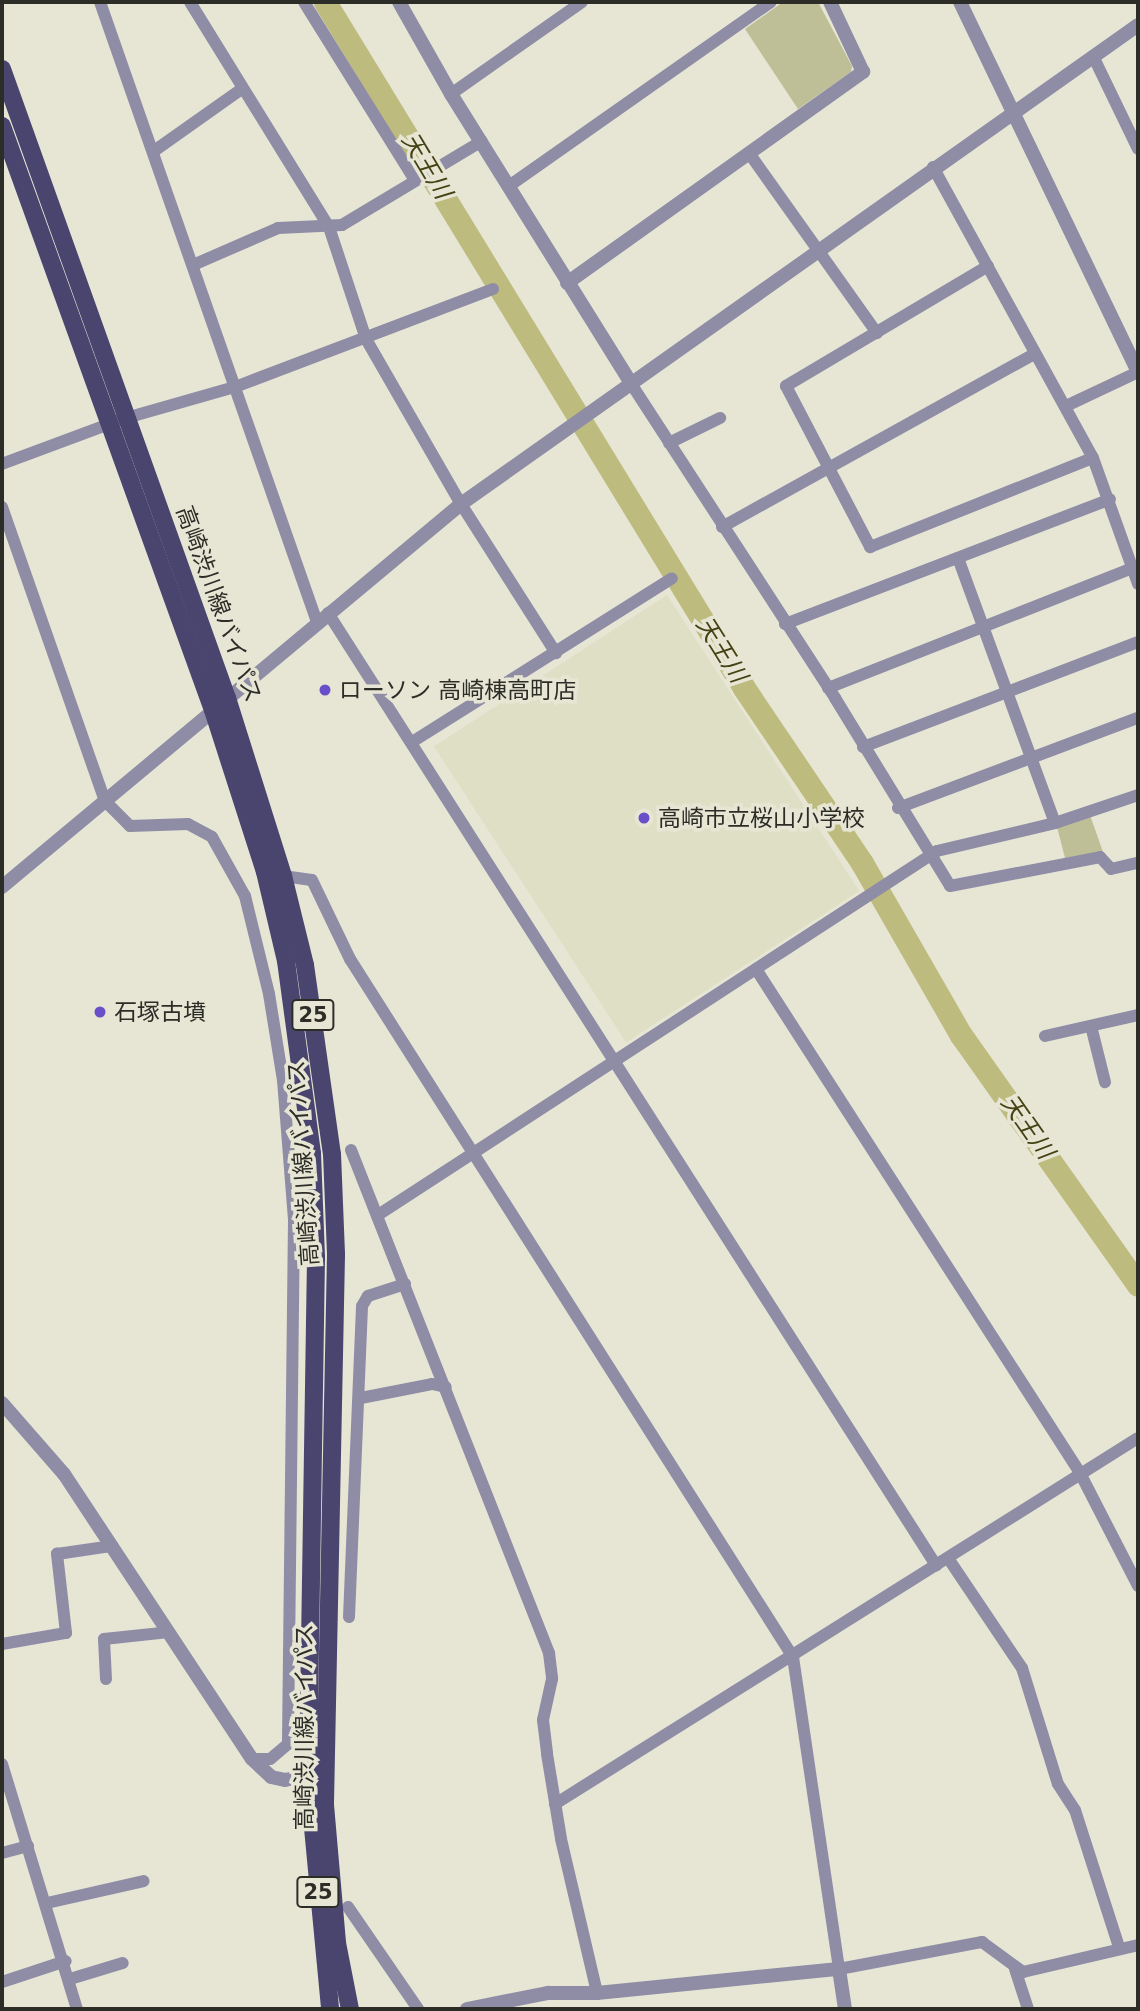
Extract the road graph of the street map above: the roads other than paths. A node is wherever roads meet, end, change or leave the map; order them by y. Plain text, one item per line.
1 (100, 2) edge
2 (190, 2) edge
3 (304, 2) edge
4 (400, 2) edge
5 (582, 2) edge
6 (771, 2) edge
7 (830, 2) edge
8 (960, 2) edge
9 (1138, 25) edge
10 (1093, 56) junction
11 (2, 69) edge
12 (240, 90) junction
13 (451, 94) junction
14 (1016, 113) junction
15 (2, 127) edge
16 (482, 141) junction
17 (1137, 145) edge
18 (153, 151) junction
19 (749, 153) junction
20 (933, 167) junction
21 (420, 179) junction
22 (509, 186) junction
23 (329, 227) junction
24 (819, 248) junction
25 (193, 265) junction
26 (988, 266) junction
27 (567, 282) junction
28 (493, 289) dead end
29 (877, 333) junction
30 (366, 339) junction
31 (1034, 354) junction
32 (1138, 372) edge
33 (630, 382) junction
34 (235, 387) junction
35 (1066, 406) junction
36 (720, 418) dead end
37 (119, 421) junction
38 (669, 443) junction
39 (1093, 458) junction
40 (2, 464) edge
41 (828, 467) junction
42 (1110, 499) junction
43 (461, 504) junction
44 (2, 507) edge
45 (722, 527) junction
46 (958, 558) junction
47 (1133, 568) junction
48 (672, 578) dead end
49 (1138, 584) edge
50 (322, 618) junction
51 (785, 624) junction
52 (982, 625) junction
53 (1138, 642) edge
54 (556, 653) junction
55 (828, 688) junction
56 (1007, 691) junction
57 (227, 698) junction
58 (213, 710) junction
59 (1138, 718) edge
60 (412, 742) junction
61 (863, 747) junction
62 (1032, 757) junction
63 (1138, 794) edge
64 (105, 801) junction
65 (898, 808) junction
66 (1055, 824) junction
67 (931, 857) junction
68 (1138, 863) edge
69 (283, 876) junction
70 (2, 887) edge
71 (756, 969) junction
72 (1138, 1015) edge
73 (1091, 1026) junction
74 (1045, 1036) dead end
75 (615, 1062) junction
76 (1105, 1082) dead end
77 (351, 1150) dead end
78 (472, 1151) junction
79 (378, 1214) junction
80 (405, 1283) junction
81 (446, 1387) junction
82 (361, 1398) junction
83 (2, 1403) edge
84 (1138, 1438) edge
85 (1080, 1473) junction
86 (112, 1546) junction
87 (942, 1562) junction
88 (1138, 1586) edge
89 (349, 1617) dead end
90 (169, 1632) junction
91 (2, 1644) edge
92 (793, 1657) junction
93 (106, 1679) dead end
94 (252, 1759) junction
95 (2, 1764) edge
96 (308, 1775) junction
97 (555, 1804) junction
98 (28, 1846) junction
99 (2, 1853) edge
100 (144, 1881) dead end
101 (47, 1903) junction
102 (348, 1907) dead end
103 (1119, 1947) junction
104 (1138, 1947) edge
105 (66, 1961) junction
106 (122, 1963) dead end
107 (839, 1969) junction
108 (1015, 1969) junction
109 (70, 1979) junction
110 (2, 1982) edge
111 (597, 1993) junction
112 (77, 2009) edge
113 (330, 2009) edge
114 (350, 2009) edge
115 (418, 2009) edge
116 (467, 2009) edge
117 (845, 2009) edge
118 (1028, 2009) edge

1 - 18 street
2 - 12 street
3 - 21 street
4 - 13 street
5 - 13 street
6 - 22 street
7 - 19 street
8 - 14 street
9 - 10 street
10 - 14 street
10 - 17 street
11 - 37 main road, 高崎渋川線バイパス / 25
12 - 18 street
12 - 23 street
13 - 16 street
14 - 20 street
14 - 32 street
15 - 37 main road, 高崎渋川線バイパス / 25
16 - 21 street
16 - 22 street
18 - 25 street
19 - 24 street
19 - 27 street
20 - 24 street
20 - 26 street
21 - 23 street
22 - 27 street
23 - 25 street
23 - 30 street
24 - 29 street
24 - 33 street
25 - 34 street
26 - 29 street
26 - 31 street
27 - 33 street
28 - 30 street
29 - 41 street
30 - 34 street
30 - 43 street
31 - 35 street
31 - 41 street
32 - 35 street
33 - 38 street
33 - 43 street
34 - 37 street
34 - 50 street
35 - 39 street
36 - 38 street
37 - 40 street
37 - 57 main road, 高崎渋川線バイパス / 25
37 - 58 main road, 高崎渋川線バイパス / 25
38 - 45 street
39 - 41 street
39 - 42 street
41 - 45 street
42 - 46 street
42 - 47 street
43 - 50 street
43 - 54 street
44 - 64 street
45 - 51 street
46 - 51 street
46 - 52 street
47 - 49 street
47 - 52 street
48 - 54 street
50 - 57 street
50 - 60 street
51 - 55 street
52 - 55 street
52 - 56 street
53 - 56 street
54 - 60 street
55 - 61 street
56 - 61 street
56 - 62 street
57 - 58 street
57 - 69 main road, 高崎渋川線バイパス / 25
58 - 64 street
58 - 96 main road, 高崎渋川線バイパス / 25
59 - 62 street
60 - 75 street
61 - 65 street
62 - 65 street
62 - 66 street
63 - 66 street
64 - 70 street
64 - 94 street
65 - 67 street
66 - 67 street
67 - 68 street
67 - 71 street
69 - 78 street
69 - 114 main road, 高崎渋川線バイパス / 25
71 - 75 street
71 - 85 street
72 - 73 street
73 - 74 street
73 - 76 street
75 - 78 street
75 - 87 street
77 - 79 street
78 - 79 street
78 - 92 street
79 - 80 street
80 - 81 street
80 - 82 street
81 - 82 street
81 - 97 street
82 - 89 street
83 - 86 street
84 - 85 street
85 - 87 street
85 - 88 street
86 - 90 street
86 - 91 street
87 - 92 street
87 - 103 street
90 - 93 street
90 - 94 street
92 - 97 street
92 - 107 street
94 - 96 street
95 - 98 street
96 - 113 main road, 高崎渋川線バイパス / 25
97 - 111 street
98 - 99 street
98 - 101 street
100 - 101 street
101 - 105 street
102 - 115 street
103 - 104 street
103 - 108 street
105 - 109 street
105 - 110 street
106 - 109 street
107 - 108 street
107 - 111 street
107 - 117 street
108 - 118 street
109 - 112 street
111 - 116 street

